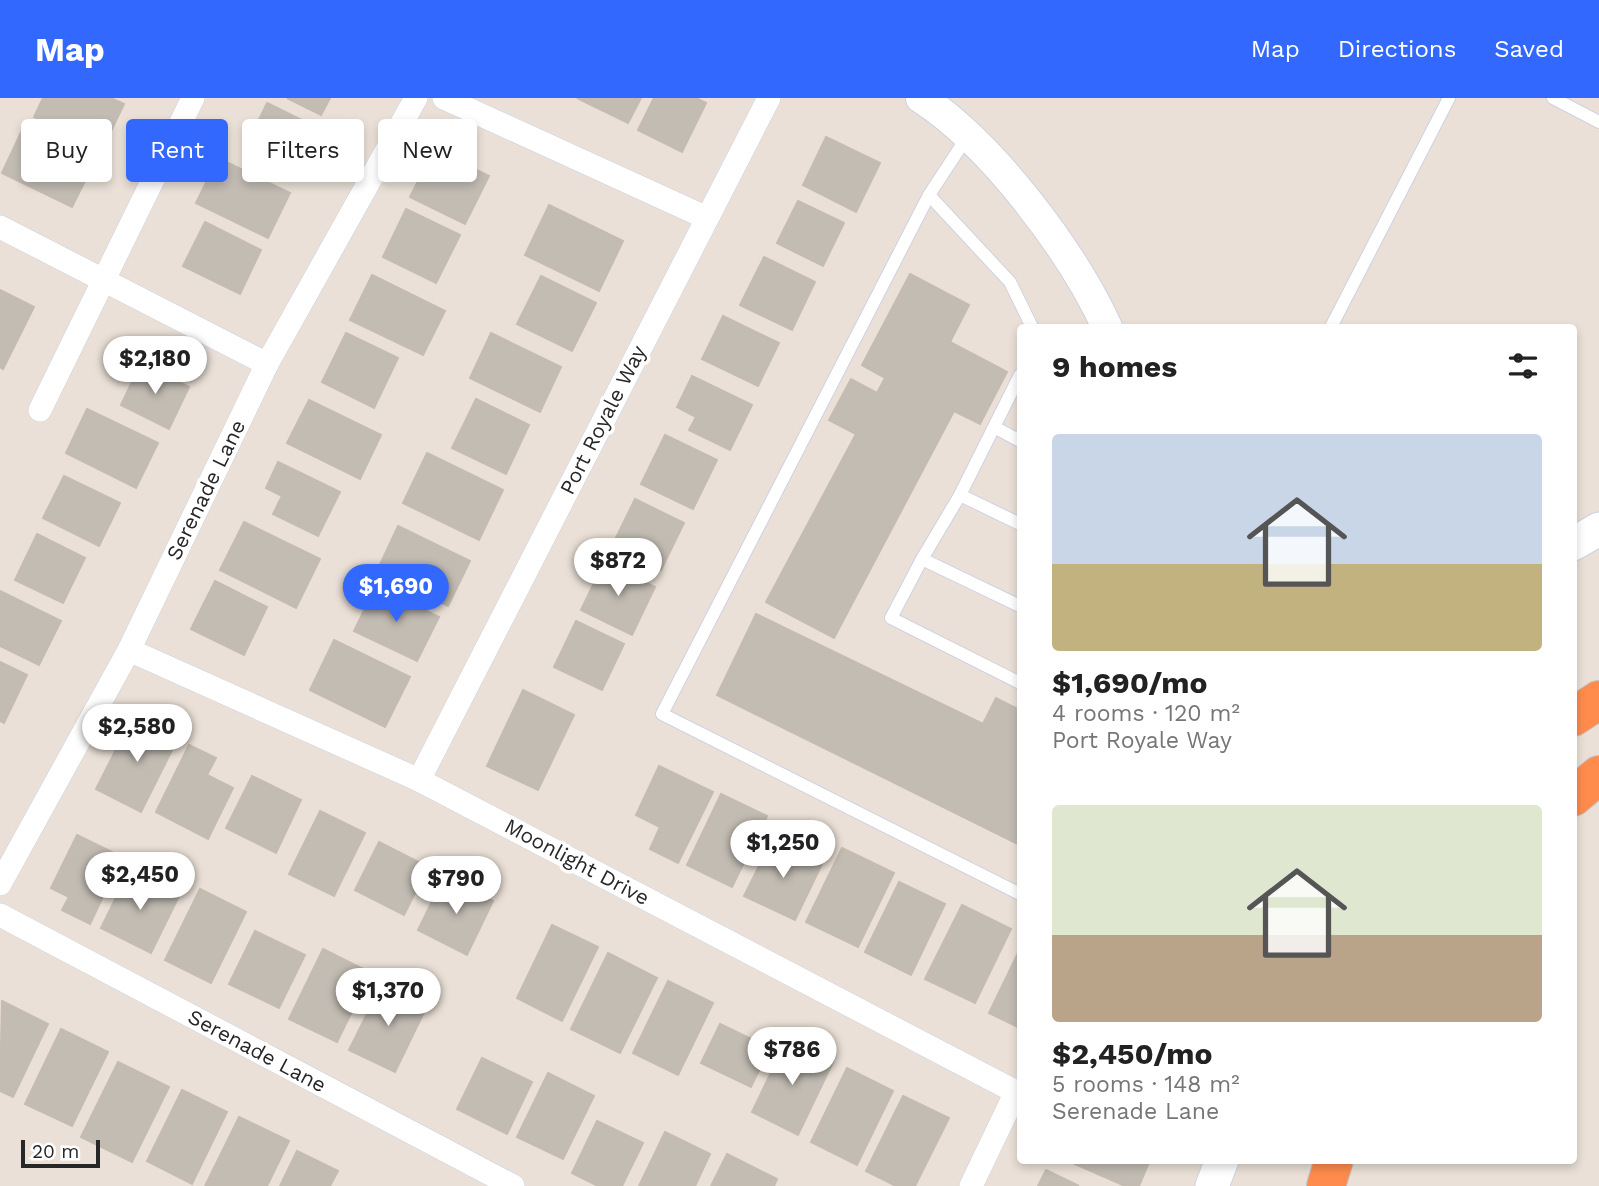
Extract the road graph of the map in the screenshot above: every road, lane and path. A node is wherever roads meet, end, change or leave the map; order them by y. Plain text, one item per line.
1 (193, 98) edge
2 (416, 98) edge
3 (444, 98) edge
4 (769, 98) edge
5 (921, 98) edge
6 (1449, 98) edge
7 (1553, 98) edge
8 (1599, 122) edge
9 (967, 137) junction
10 (929, 195) junction
11 (707, 218) junction
12 (0, 228) edge
13 (103, 281) junction
14 (1031, 324) edge
15 (1105, 324) edge
16 (1333, 324) edge
17 (267, 364) junction
18 (1017, 382) edge
19 (40, 410) dead end
20 (996, 428) junction
21 (1017, 439) edge
22 (960, 495) junction
23 (1017, 523) edge
24 (1599, 529) edge
25 (1577, 542) edge
26 (922, 559) junction
27 (1017, 605) edge
28 (129, 650) junction
29 (1017, 681) edge
30 (1599, 700) edge
31 (1577, 714) edge
32 (1599, 775) edge
33 (419, 780) junction
34 (1577, 794) edge
35 (0, 884) edge
36 (1017, 892) edge
37 (0, 915) edge
38 (1220, 1164) edge
39 (1333, 1164) edge
40 (513, 1186) edge
41 (971, 1186) edge
42 (1212, 1186) edge
43 (1326, 1186) edge

1 - 13 street
2 - 17 street, Serenade Lane
3 - 11 street
4 - 11 street, Port Royale Way
5 - 9 street
6 - 16 lane
7 - 8 lane
9 - 10 lane
9 - 15 street
10 - 14 lane
10 - 36 lane
11 - 33 street, Port Royale Way
12 - 13 street
13 - 17 street
13 - 19 street
17 - 28 street, Serenade Lane
18 - 20 lane
20 - 21 lane
20 - 22 lane
22 - 23 lane
22 - 26 lane
24 - 25 main road
26 - 27 lane
26 - 29 lane
28 - 33 street, Moonlight Drive
28 - 35 street, Serenade Lane
30 - 31 highway
32 - 34 highway
33 - 41 street, Moonlight Drive
37 - 40 street, Serenade Lane
38 - 42 main road
39 - 43 highway

